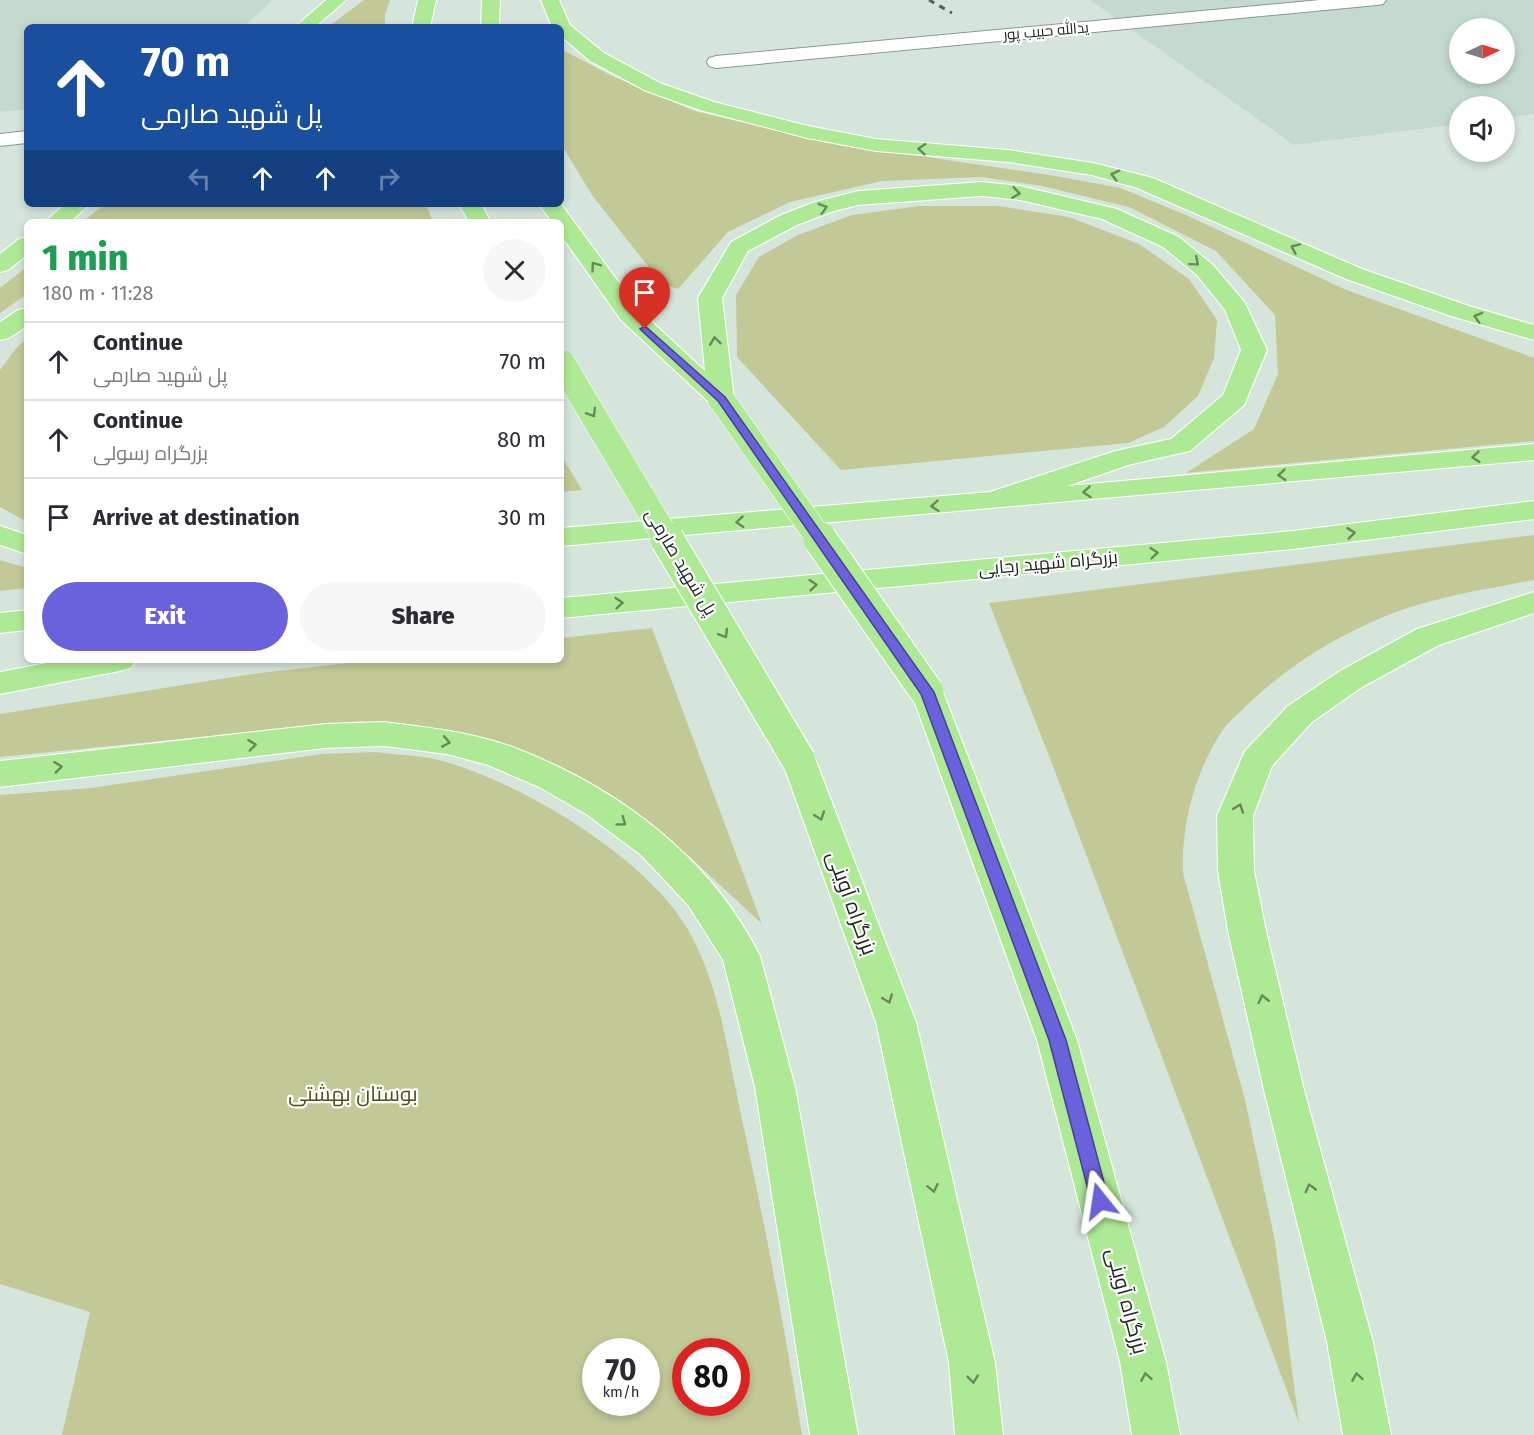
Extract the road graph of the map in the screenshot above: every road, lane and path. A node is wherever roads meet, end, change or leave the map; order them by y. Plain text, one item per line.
1 (337, 0) edge
2 (427, 0) edge
3 (491, 0) edge
4 (550, 0) edge
5 (1377, 0) edge
6 (308, 24) edge
7 (423, 24) edge
8 (490, 24) edge
9 (560, 24) edge
10 (564, 30) edge
11 (716, 62) dead end
12 (24, 137) edge
13 (0, 140) edge
14 (75, 207) edge
15 (60, 219) edge
16 (564, 223) edge
17 (24, 246) edge
18 (0, 265) edge
19 (24, 317) edge
20 (0, 333) edge
21 (1534, 333) edge
22 (564, 367) edge
23 (722, 399) junction
24 (1534, 452) edge
25 (993, 501) junction
26 (1534, 510) edge
27 (0, 535) edge
28 (564, 537) edge
29 (24, 543) edge
30 (1534, 602) edge
31 (564, 608) edge
32 (24, 620) edge
33 (0, 623) edge
34 (104, 663) edge
35 (0, 683) edge
36 (800, 761) joint
37 (0, 774) edge
38 (834, 1435) edge
39 (979, 1435) edge
40 (1156, 1435) edge
41 (1367, 1435) edge

1 - 6 highway
2 - 7 highway
3 - 8 highway
9 -> 4 highway
5 - 11 street, یدالله حبیب پور
21 -> 10 highway
12 - 13 street
14 - 15 highway
23 -> 16 highway
17 - 18 highway
19 - 20 highway
22 -> 36 highway, پل شهید صارمی, bridge
23 -> 25 highway
40 -> 23 highway, بزرگراه آوینی, bridge
24 -> 25 highway
25 -> 28 highway
31 -> 26 highway, بزرگراه شهید رجایی
27 - 29 highway
41 -> 30 highway
32 - 33 highway
34 - 35 highway
36 -> 39 highway, بزرگراه آوینی
37 -> 38 highway

